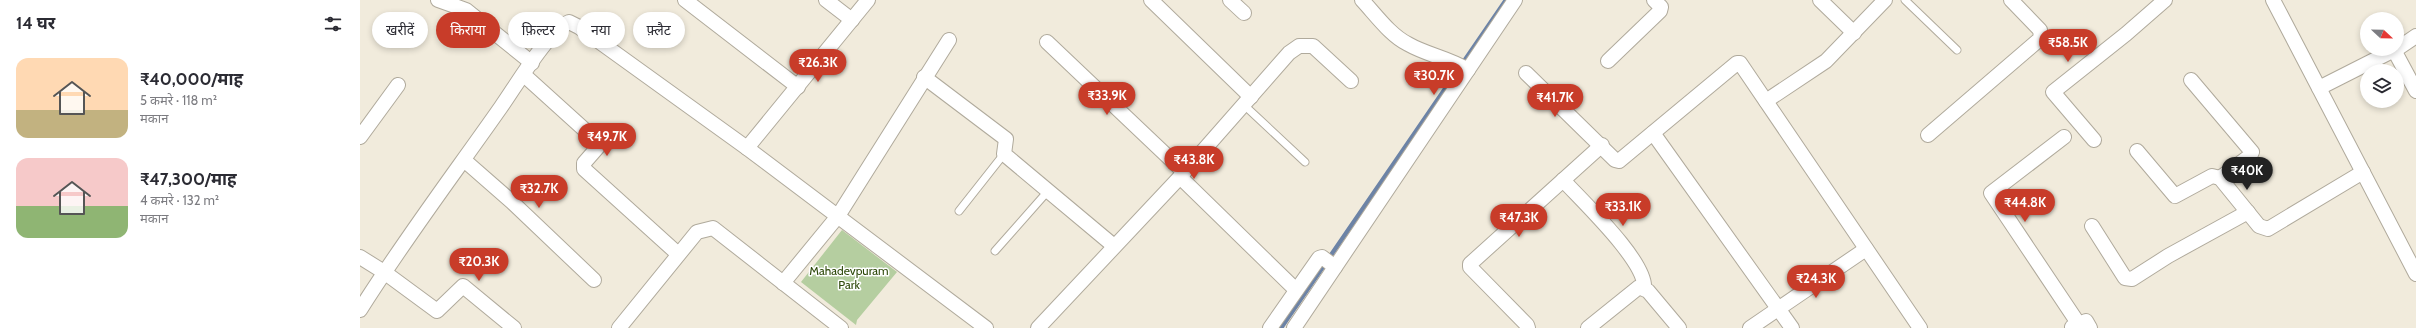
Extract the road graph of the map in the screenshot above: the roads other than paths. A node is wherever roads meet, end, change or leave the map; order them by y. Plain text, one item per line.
1 (438, 0) edge
2 (685, 0) edge
3 (826, 0) edge
4 (868, 0) edge
5 (1151, 0) edge
6 (1230, 0) edge
7 (1362, 0) edge
8 (1515, 0) edge
9 (1654, 0) edge
10 (1820, 0) edge
11 (1885, 0) edge
12 (1905, 0) edge
13 (2011, 0) edge
14 (2165, 0) edge
15 (2273, 0) edge
16 (461, 3) edge
17 (1244, 13) dead end
18 (852, 20) junction
19 (1854, 33) junction
20 (2416, 36) edge
21 (949, 40) dead end
22 (1047, 42) dead end
23 (2404, 44) edge
24 (1957, 50) dead end
25 (2382, 56) edge
26 (2399, 56) edge
27 (1608, 61) dead end
28 (532, 63) junction
29 (1462, 67) junction
30 (1526, 73) dead end
31 (524, 75) junction
32 (924, 77) junction
33 (2191, 80) dead end
34 (1351, 81) dead end
35 (398, 86) dead end
36 (798, 87) junction
37 (2320, 88) junction
38 (2416, 91) edge
39 (1247, 101) junction
40 (1766, 101) junction
41 (1653, 133) junction
42 (1928, 135) dead end
43 (2064, 137) dead end
44 (360, 138) edge
45 (2094, 140) dead end
46 (1602, 145) junction
47 (747, 148) junction
48 (2137, 151) dead end
49 (1004, 154) junction
50 (464, 160) junction
51 (1305, 162) dead end
52 (2363, 172) junction
53 (1182, 174) junction
54 (2220, 178) junction
55 (1563, 180) junction
56 (1048, 191) junction
57 (959, 211) dead end
58 (2248, 212) junction
59 (838, 216) junction
60 (2092, 226) dead end
61 (1114, 246) junction
62 (1866, 249) junction
63 (995, 251) dead end
64 (678, 254) junction
65 (360, 257) edge
66 (1329, 263) junction
67 (384, 272) junction
68 (2416, 274) edge
69 (594, 280) dead end
70 (783, 283) junction
71 (1644, 288) junction
72 (1296, 290) junction
73 (1779, 309) junction
74 (360, 310) edge
75 (2080, 326) edge
76 (514, 328) edge
77 (619, 328) edge
78 (841, 328) edge
79 (986, 328) edge
80 (1038, 328) edge
81 (1270, 328) edge
82 (1294, 328) edge
83 (1528, 328) edge
84 (1588, 328) edge
85 (1679, 328) edge
86 (1750, 328) edge
87 (1792, 328) edge
88 (1920, 328) edge

1 - 16 street
2 - 36 street
3 - 18 street
4 - 18 street
5 - 39 street
6 - 17 street
7 - 29 street
8 - 29 street
9 - 27 street
10 - 19 street
11 - 19 street
12 - 24 lane
13 - 42 street
14 - 45 street
15 - 37 street
16 - 28 street
18 - 36 street
19 - 40 street
20 - 23 street
21 - 32 street
22 - 53 street
25 - 37 street
26 - 38 street
28 - 31 street
28 - 47 street
29 - 66 street
30 - 46 street
31 - 50 street
31 - 64 street
32 - 49 street
32 - 59 street
33 - 54 street
34 - 39 street
35 - 44 street
36 - 47 street
37 - 52 street
39 - 51 lane
39 - 53 street
40 - 41 street
40 - 62 street
41 - 46 street
41 - 73 street
43 - 75 street
46 - 55 street
47 - 59 street
48 - 54 street
49 - 56 street
49 - 57 lane
50 - 67 street
50 - 69 street
52 - 58 street
52 - 68 street
53 - 61 street
53 - 72 street
54 - 58 street
55 - 71 street
55 - 83 street
56 - 61 street
56 - 63 lane
58 - 60 street
59 - 70 street
59 - 79 street
61 - 80 street
62 - 73 street
62 - 88 street
64 - 70 street
64 - 77 street
65 - 67 street
66 - 72 street
66 - 82 street
67 - 74 street
67 - 76 street
70 - 78 street
71 - 84 street
71 - 85 street
72 - 81 street
73 - 86 street
73 - 87 street

